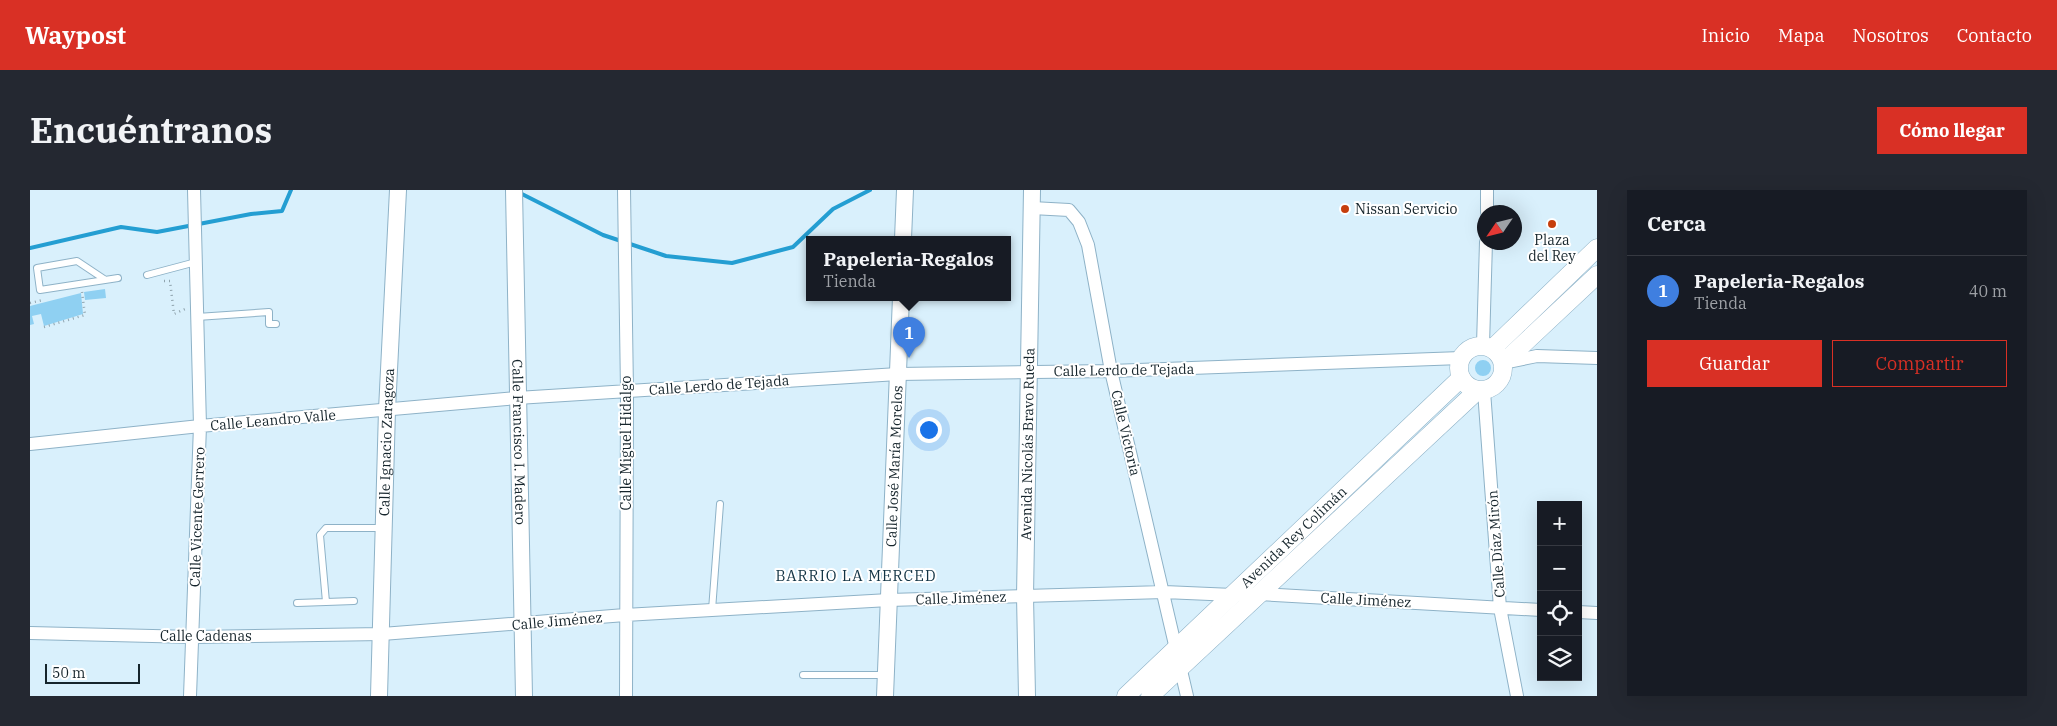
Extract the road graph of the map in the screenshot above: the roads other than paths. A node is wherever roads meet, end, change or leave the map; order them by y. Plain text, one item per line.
1 (194, 190) edge
2 (398, 190) edge
3 (514, 190) edge
4 (624, 190) edge
5 (905, 190) edge
6 (1032, 190) edge
7 (1487, 190) edge
8 (1487, 205) edge
9 (1032, 208) junction
10 (903, 236) edge
11 (1597, 248) edge
12 (1486, 250) edge
13 (196, 262) junction
14 (147, 275) dead end
15 (1597, 275) edge
16 (118, 278) dead end
17 (104, 279) junction
18 (901, 301) edge
19 (197, 310) junction
20 (276, 324) dead end
21 (1488, 347) junction
22 (1461, 358) junction
23 (1597, 358) edge
24 (1503, 363) junction
25 (1111, 371) junction
26 (1030, 372) junction
27 (898, 374) junction
28 (1461, 378) junction
29 (1481, 390) junction
30 (627, 391) junction
31 (517, 398) junction
32 (387, 410) junction
33 (200, 426) junction
34 (30, 444) edge
35 (720, 504) dead end
36 (384, 528) junction
37 (1164, 592) junction
38 (1259, 594) junction
39 (1232, 595) junction
40 (1024, 596) junction
41 (889, 600) junction
42 (354, 601) dead end
43 (326, 602) junction
44 (297, 603) dead end
45 (1500, 608) junction
46 (712, 610) junction
47 (1537, 610) edge
48 (1582, 612) edge
49 (1597, 613) edge
50 (625, 615) junction
51 (522, 624) junction
52 (30, 633) edge
53 (382, 634) junction
54 (193, 637) junction
55 (1176, 648) junction
56 (1181, 667) junction
57 (803, 674) dead end
58 (886, 675) junction
59 (190, 696) edge
60 (378, 696) edge
61 (524, 696) edge
62 (626, 696) edge
63 (885, 696) edge
64 (1027, 696) edge
65 (1126, 696) edge
66 (1150, 696) edge
67 (1187, 696) edge
68 (1517, 696) edge

1 - 13 street, Calle Vicente Gerrero
2 - 32 street, Calle Ignacio Zaragoza
3 - 31 street, Calle Francisco I. Madero
4 - 30 street, Calle Miguel Hidalgo
5 - 10 street
6 - 9 street, Avenida Nicolás Bravo Rueda
7 - 8 street
9 - 25 street, Calle Victoria
9 - 26 street, Avenida Nicolás Bravo Rueda
11 - 21 main road
12 - 21 street
13 - 14 lane
13 - 19 street, Calle Vicente Gerrero
15 - 24 main road
16 - 17 lane
17 - 17 lane
18 - 27 street, Calle José María Morelos
19 - 20 lane
19 - 33 street, Calle Vicente Gerrero
21 - 22 main road
21 - 24 main road
22 - 25 street, Calle Lerdo de Tejada
22 - 28 main road
23 - 24 street
24 - 29 main road
25 - 26 street, Calle Lerdo de Tejada
25 - 37 street, Calle Victoria
26 - 27 street, Calle Lerdo de Tejada
26 - 40 street, Avenida Nicolás Bravo Rueda
27 - 30 street, Calle Lerdo de Tejada
27 - 41 street, Calle José María Morelos
28 - 29 main road
28 - 39 main road, Avenida Rey Colimán
29 - 38 main road, Avenida Rey Colimán
29 - 45 street, Calle Díaz Mirón
30 - 31 street, Calle Lerdo de Tejada
30 - 50 street, Calle Miguel Hidalgo
31 - 32 street, Calle Leandro Valle
31 - 51 street, Calle Francisco I. Madero
32 - 33 street, Calle Leandro Valle
32 - 36 street, Calle Ignacio Zaragoza
33 - 34 street, Calle Leandro Valle
33 - 54 street, Calle Vicente Gerrero
35 - 46 lane
36 - 43 lane
36 - 53 street, Calle Ignacio Zaragoza
37 - 39 street, Calle Jiménez
37 - 40 street, Calle Jiménez
37 - 55 street, Calle Victoria
38 - 39 street, Calle Jiménez
38 - 45 street, Calle Jiménez
38 - 56 main road, Avenida Rey Colimán
39 - 55 main road, Avenida Rey Colimán
40 - 41 street, Calle Jiménez
40 - 64 street, Avenida Nicolás Bravo Rueda
41 - 46 street, Calle Jiménez
41 - 58 street, Calle José María Morelos
42 - 43 lane
43 - 44 lane
45 - 47 street, Calle Jiménez
45 - 68 street, Calle Díaz Mirón
46 - 50 street, Calle Jiménez
48 - 49 street
50 - 51 street, Calle Jiménez
50 - 62 street, Calle Miguel Hidalgo
51 - 53 street, Calle Jiménez
51 - 61 street, Calle Francisco I. Madero
52 - 54 street, Calle Cadenas
53 - 54 street, Calle Cadenas
53 - 60 street, Calle Ignacio Zaragoza
54 - 59 street, Calle Vicente Gerrero
55 - 56 street, Calle Victoria
55 - 65 main road, Avenida Rey Colimán
56 - 66 main road, Avenida Rey Colimán
56 - 67 street, Calle Victoria
57 - 58 lane
58 - 63 street, Calle José María Morelos

